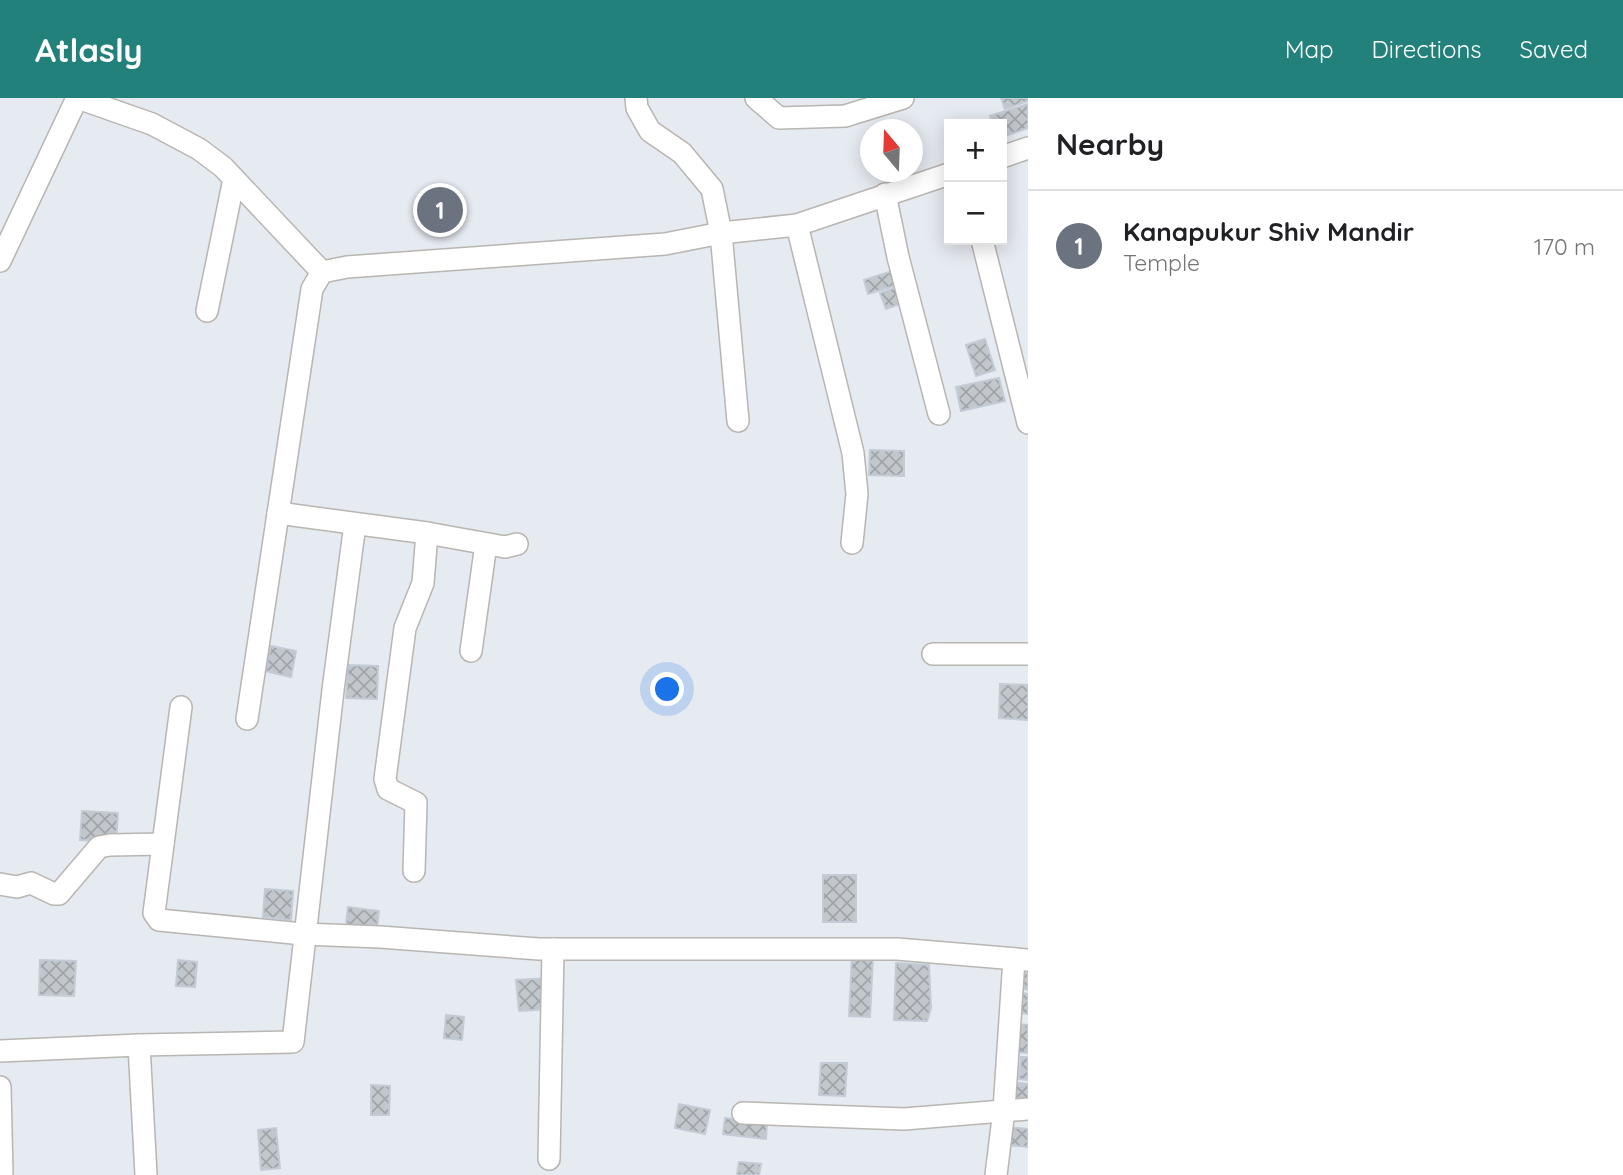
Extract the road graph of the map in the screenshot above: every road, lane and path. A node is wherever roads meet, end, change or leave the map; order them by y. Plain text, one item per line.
1 (77, 98) edge
2 (636, 98) edge
3 (755, 98) edge
4 (903, 98) edge
5 (1028, 148) edge
6 (1007, 155) edge
7 (944, 176) edge
8 (234, 179) junction
9 (885, 194) junction
10 (797, 225) junction
11 (721, 233) junction
12 (983, 245) edge
13 (0, 261) edge
14 (323, 272) junction
15 (207, 311) dead end
16 (939, 414) dead end
17 (738, 421) dead end
18 (1028, 423) edge
19 (278, 513) junction
20 (355, 524) junction
21 (427, 533) junction
22 (852, 542) dead end
23 (486, 544) junction
24 (517, 544) dead end
25 (471, 651) dead end
26 (933, 653) dead end
27 (1028, 654) edge
28 (181, 708) dead end
29 (247, 719) dead end
30 (163, 844) junction
31 (414, 872) dead end
32 (0, 884) edge
33 (303, 934) junction
34 (552, 949) junction
35 (1021, 959) edge
36 (139, 1045) junction
37 (0, 1051) edge
38 (0, 1087) edge
39 (1028, 1109) edge
40 (1004, 1110) junction
41 (743, 1114) dead end
42 (549, 1159) dead end
43 (2, 1175) edge
44 (146, 1175) edge
45 (996, 1175) edge

1 - 8 street
1 - 13 street
2 - 11 street
3 - 4 street
5 - 6 street
7 - 9 street
8 - 14 street
8 - 15 street
9 - 10 street
9 - 16 street
10 - 11 street
10 - 22 street
11 - 14 street
11 - 17 street
12 - 18 street
14 - 19 street
19 - 20 street
19 - 29 street
20 - 21 street
20 - 33 street
21 - 23 street
21 - 31 street
23 - 24 street
23 - 25 street
26 - 27 street
28 - 30 street
30 - 32 street
30 - 33 street
33 - 34 street
33 - 36 street
34 - 35 street
34 - 42 street
35 - 40 street
36 - 37 street
36 - 44 street
38 - 43 street
39 - 40 street
40 - 41 street
40 - 45 street

